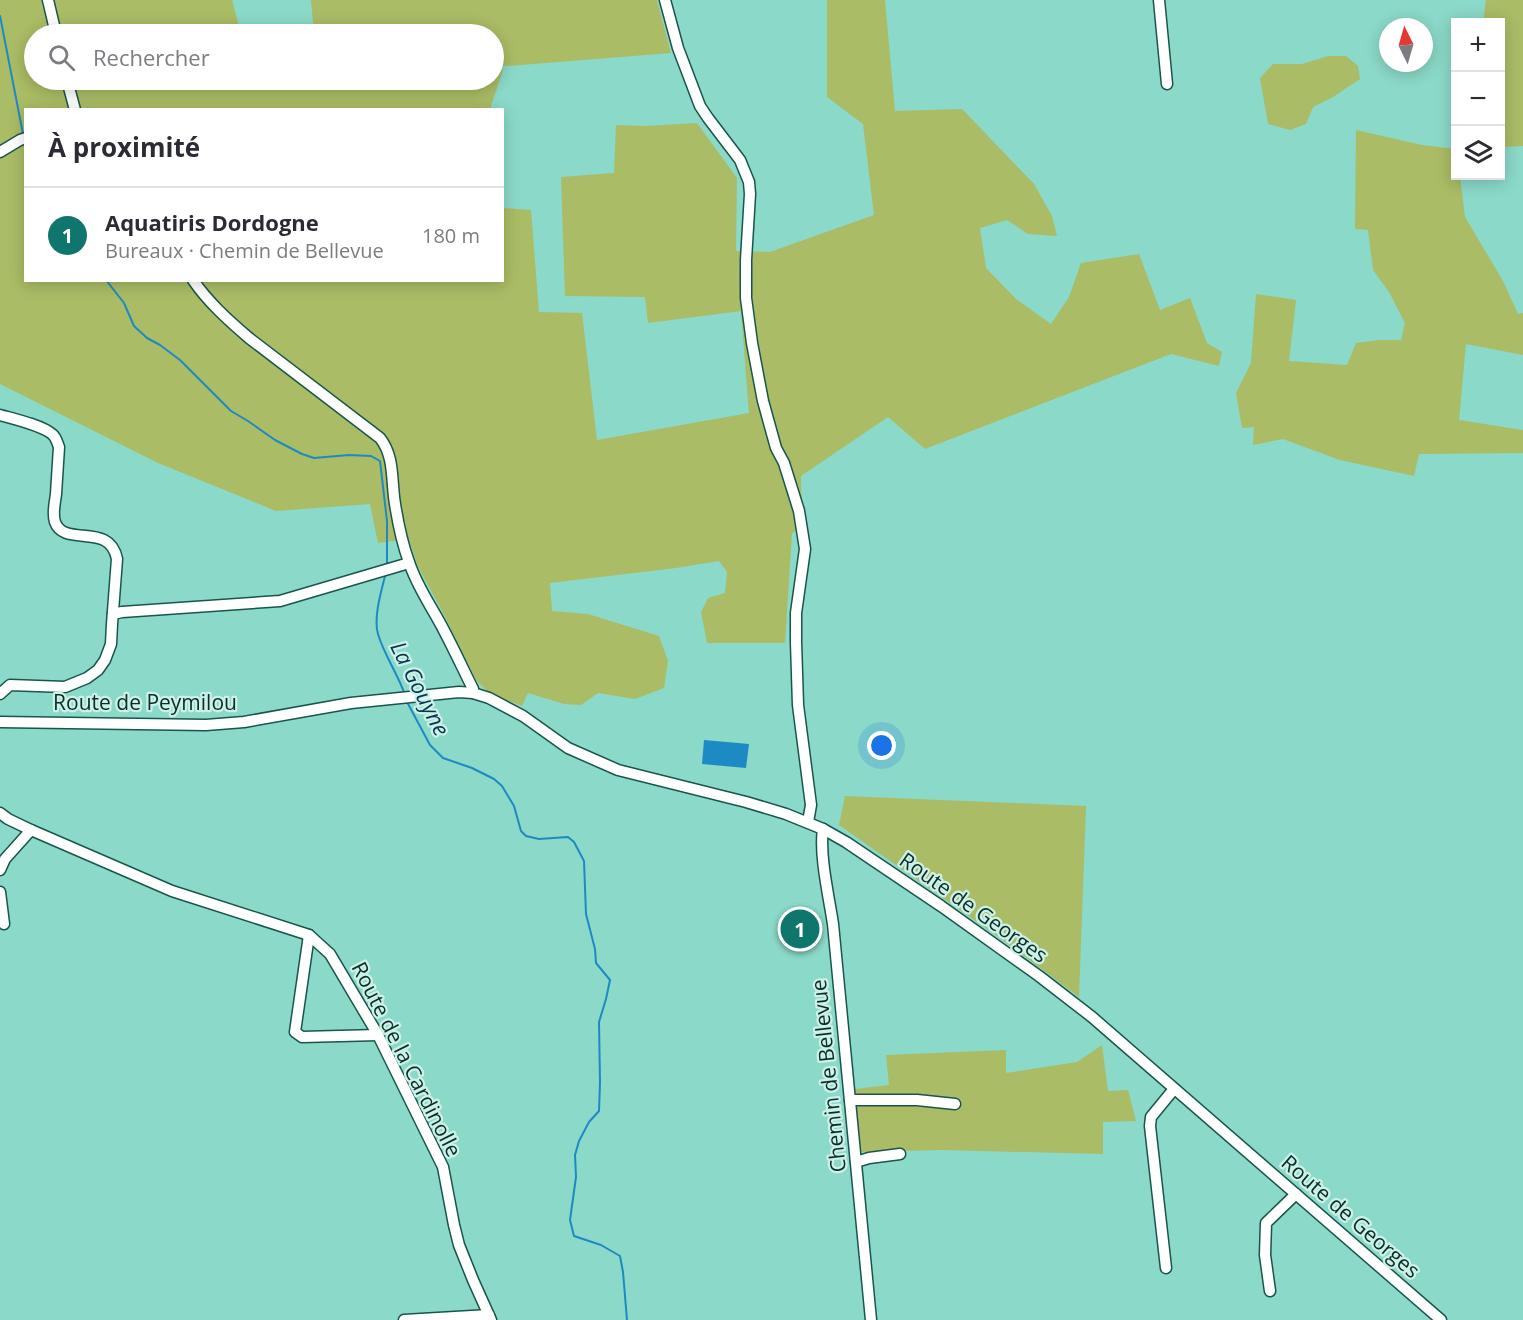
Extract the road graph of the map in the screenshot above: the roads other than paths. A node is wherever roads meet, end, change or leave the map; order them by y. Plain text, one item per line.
1 (48, 0) edge
2 (665, 0) edge
3 (1159, 0) edge
4 (54, 24) edge
5 (1167, 84) dead end
6 (70, 90) edge
7 (75, 108) edge
8 (23, 139) edge
9 (0, 152) edge
10 (194, 282) edge
11 (0, 415) edge
12 (409, 563) junction
13 (113, 614) junction
14 (473, 693) junction
15 (0, 694) edge
16 (397, 698) joint
17 (0, 722) edge
18 (0, 813) edge
19 (807, 822) junction
20 (823, 829) junction
21 (31, 830) junction
22 (0, 870) edge
23 (0, 892) edge
24 (4, 924) dead end
25 (309, 935) junction
26 (378, 1035) junction
27 (1174, 1089) junction
28 (850, 1100) junction
29 (955, 1104) dead end
30 (900, 1154) dead end
31 (856, 1162) junction
32 (1296, 1194) junction
33 (1166, 1268) dead end
34 (1270, 1291) dead end
35 (490, 1317) edge
36 (404, 1320) edge
37 (871, 1320) edge
38 (1442, 1320) edge

1 - 4 street
2 - 19 street
3 - 5 street
6 - 7 street
8 - 9 street
10 - 12 street
11 - 13 street
12 - 13 street
12 - 14 street
13 - 15 street
14 - 16 street, Route de Georges
14 - 19 street, Route de Georges
16 - 17 street, Route de Peymilou
18 - 21 street, Route de la Cardinolle
19 - 20 street, Route de Georges
20 - 27 street, Route de Georges
20 - 28 street, Chemin de Bellevue
21 - 22 street
21 - 25 street, Route de la Cardinolle
23 - 24 street
25 - 26 street, Route de la Cardinolle
25 - 26 street
26 - 35 street, Route de la Cardinolle
27 - 32 street, Route de Georges
27 - 33 street
28 - 29 street
28 - 31 street, Chemin de Bellevue
30 - 31 street
31 - 37 street, Chemin de Bellevue
32 - 34 street
32 - 38 street, Route de Georges
35 - 36 street

